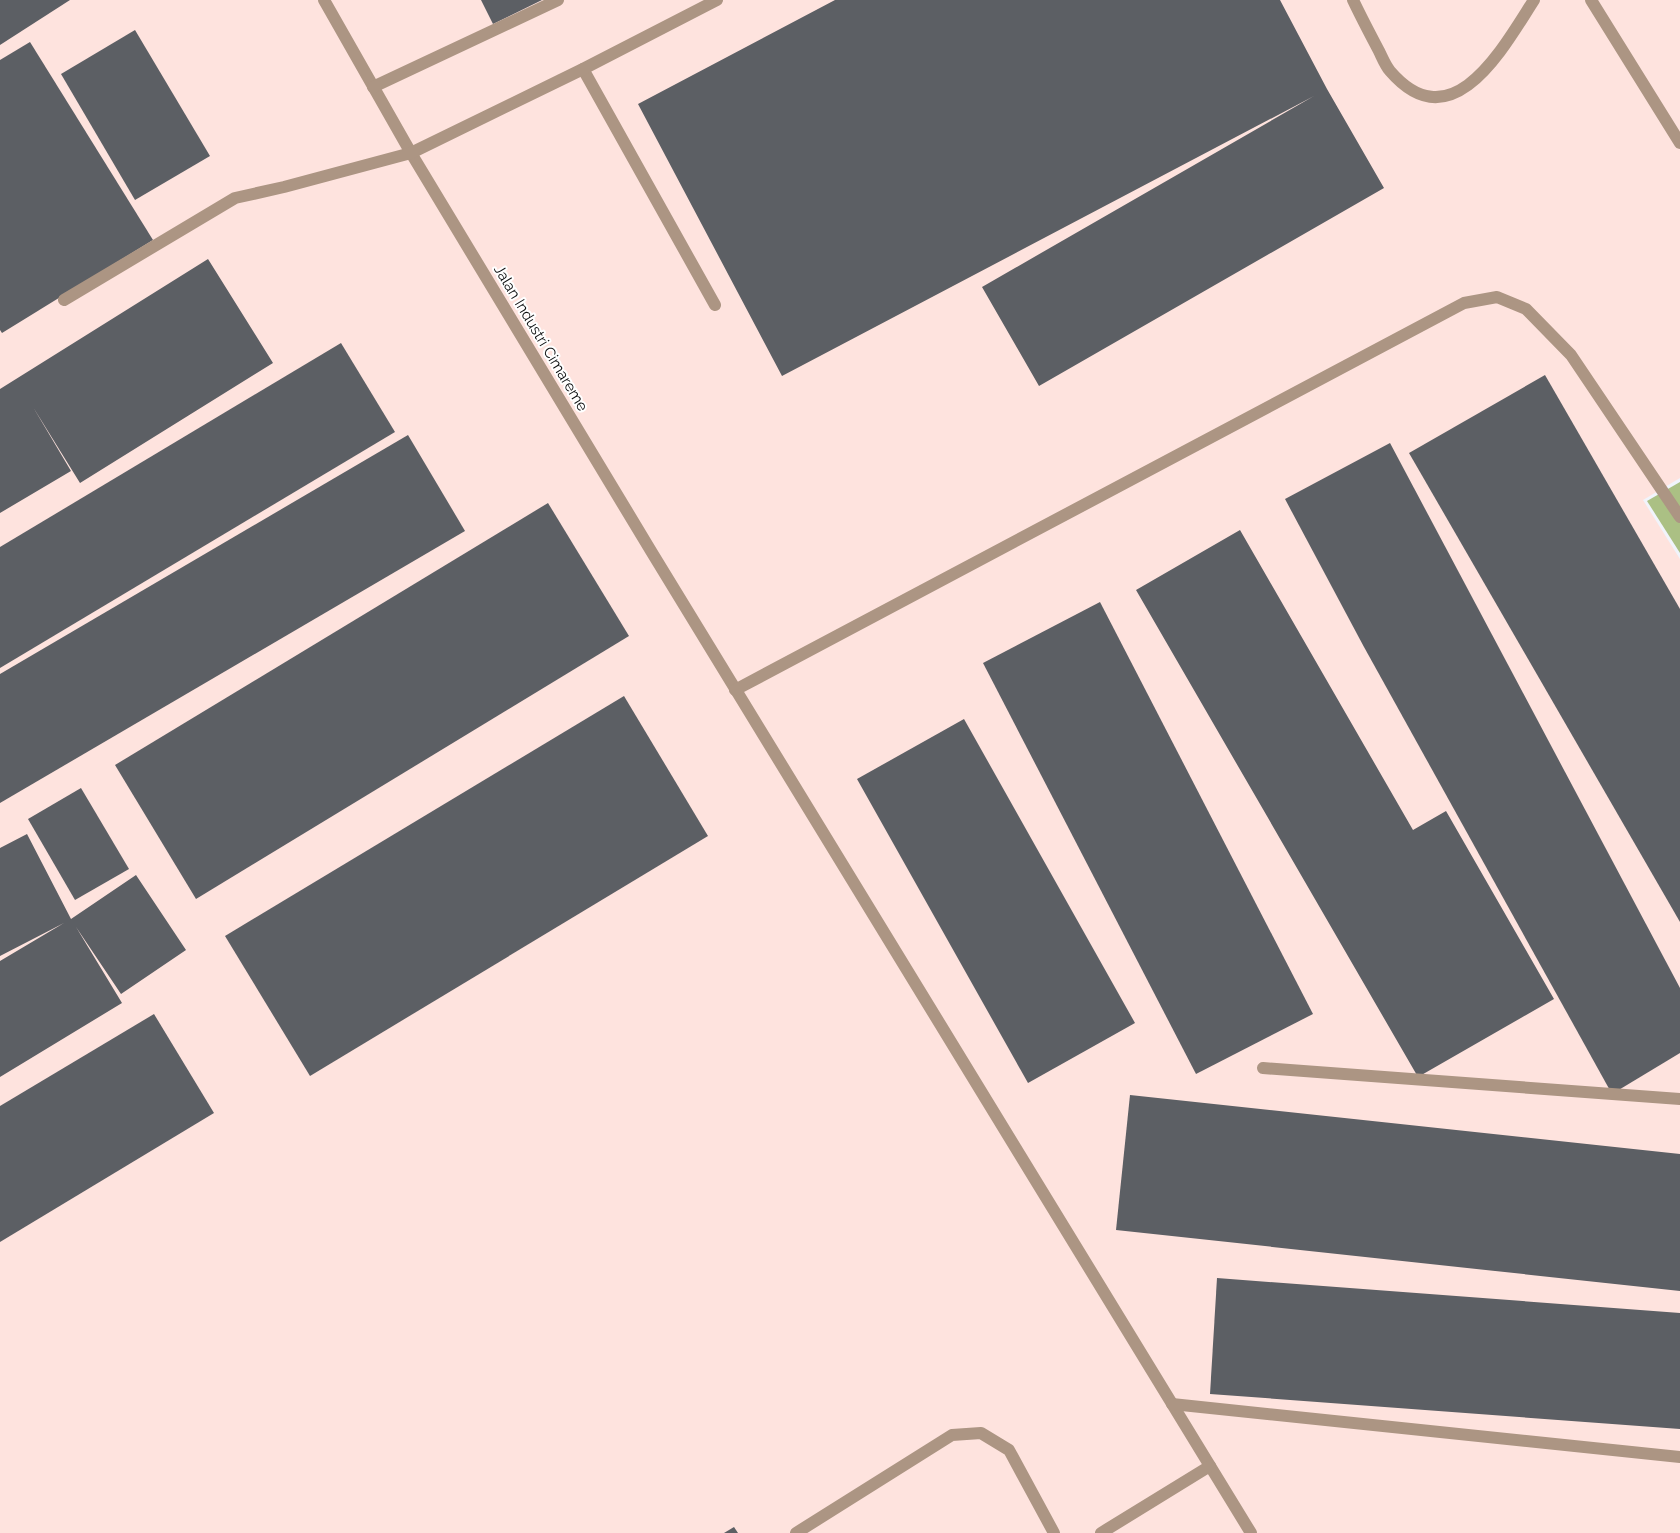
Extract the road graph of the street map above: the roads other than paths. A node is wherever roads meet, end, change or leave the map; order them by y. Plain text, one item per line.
1 (324, 0) edge
2 (558, 0) edge
3 (717, 0) edge
4 (1353, 0) edge
5 (1534, 0) edge
6 (1591, 0) edge
7 (583, 69) junction
8 (373, 86) junction
9 (1680, 143) edge
10 (411, 153) junction
11 (64, 300) dead end
12 (715, 305) dead end
13 (1680, 517) edge
14 (736, 690) junction
15 (1263, 1068) dead end
16 (1680, 1099) edge
17 (1172, 1404) junction
18 (1680, 1457) edge
19 (1210, 1466) junction
20 (796, 1533) edge
21 (1054, 1533) edge
22 (1101, 1533) edge
23 (1251, 1533) edge

1 - 8 lane, Jalan Industri Cimareme
2 - 8 lane
3 - 7 lane
4 - 5 lane
6 - 9 lane
7 - 10 lane
7 - 12 lane
8 - 10 lane, Jalan Industri Cimareme
10 - 11 lane
10 - 14 lane, Jalan Industri Cimareme
13 - 14 lane
14 - 17 lane, Jalan Industri Cimareme
15 - 16 lane
17 - 18 lane
17 - 19 lane, Jalan Industri Cimareme
19 - 22 lane
19 - 23 lane, Jalan Industri Cimareme
20 - 21 lane

